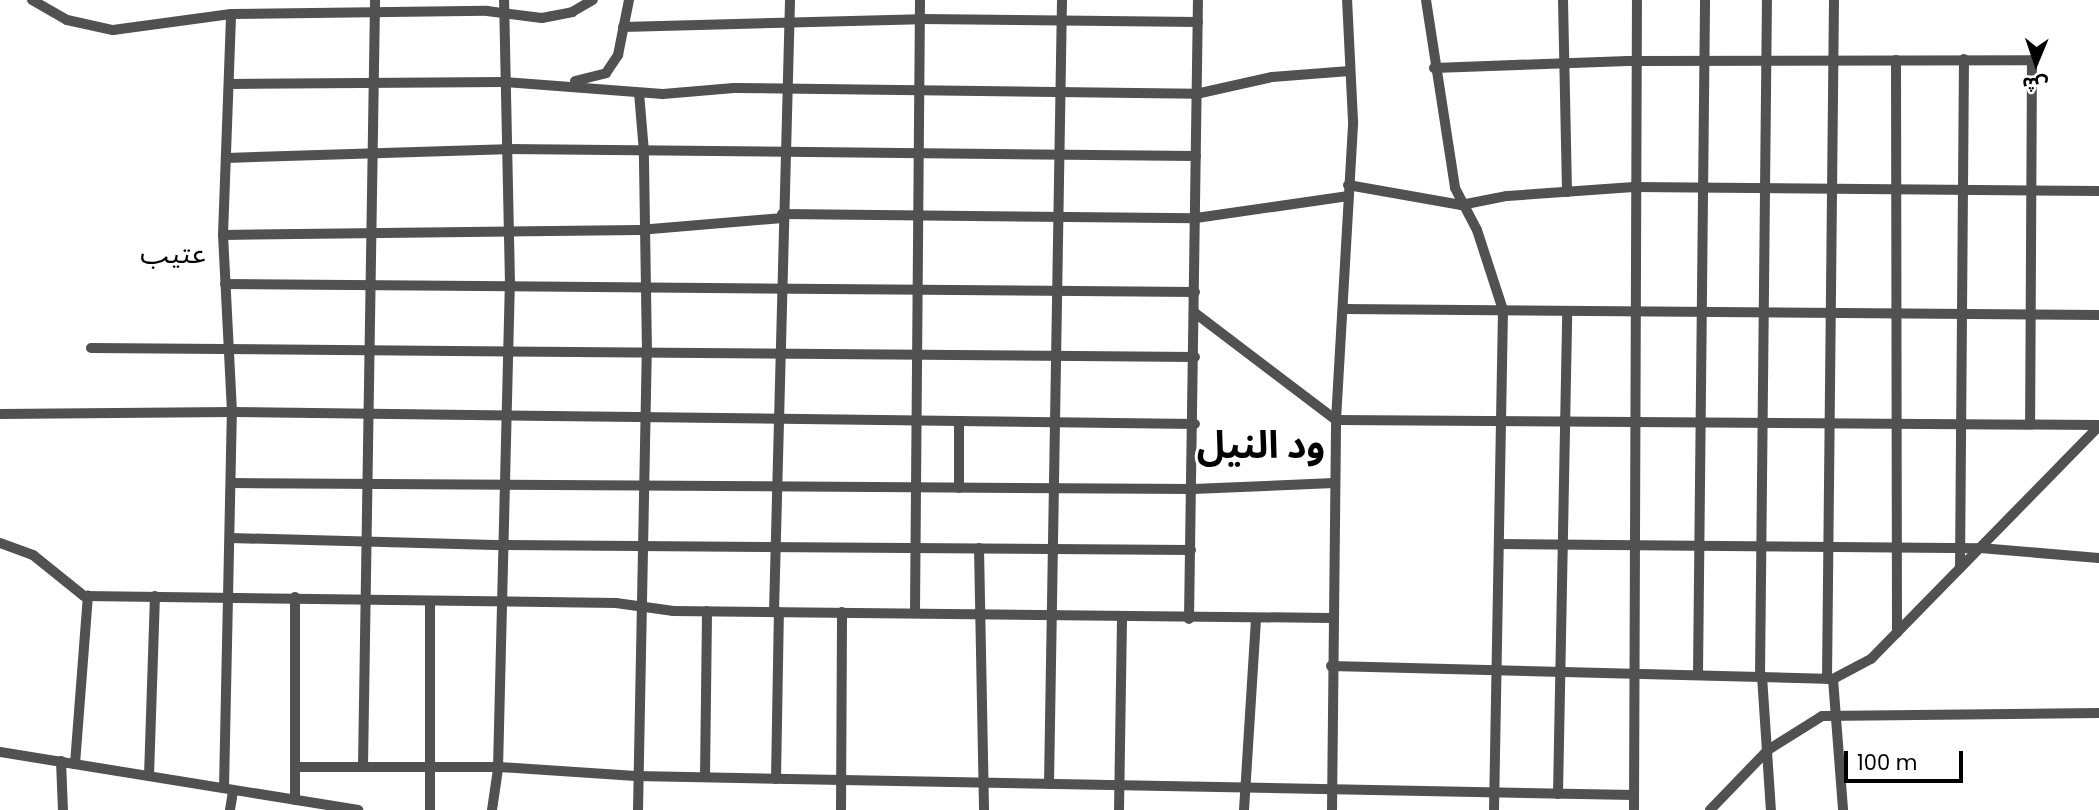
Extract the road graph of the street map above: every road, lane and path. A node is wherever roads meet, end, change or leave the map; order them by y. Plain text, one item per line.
1 (32, 0) edge
2 (375, 0) edge
3 (504, 0) edge
4 (593, 0) edge
5 (629, 0) edge
6 (790, 0) edge
7 (920, 0) edge
8 (1062, 0) edge
9 (1198, 0) edge
10 (1347, 0) edge
11 (1426, 0) edge
12 (1563, 0) edge
13 (1637, 0) edge
14 (1705, 0) edge
15 (1768, 0) edge
16 (1834, 0) edge
17 (374, 13) junction
18 (504, 13) junction
19 (231, 14) junction
20 (920, 19) junction
21 (1062, 20) junction
22 (1198, 22) junction
23 (789, 25) junction
24 (623, 27) junction
25 (1964, 59) junction
26 (1704, 60) junction
27 (1767, 60) junction
28 (1834, 60) junction
29 (1896, 60) junction
30 (1636, 61) junction
31 (1567, 63) junction
32 (1434, 68) junction
33 (1350, 71) junction
34 (503, 82) junction
35 (565, 83) junction
36 (229, 84) junction
37 (374, 84) junction
38 (787, 90) junction
39 (919, 91) junction
40 (639, 93) junction
41 (1060, 93) junction
42 (1196, 94) junction
43 (505, 149) junction
44 (644, 152) junction
45 (372, 153) junction
46 (784, 153) junction
47 (918, 154) junction
48 (1060, 155) junction
49 (1196, 156) junction
50 (226, 158) junction
51 (1634, 187) junction
52 (1703, 188) junction
53 (1766, 188) junction
54 (1832, 189) junction
55 (1896, 189) junction
56 (1348, 190) junction
57 (1963, 190) junction
58 (2031, 191) junction
59 (2099, 191) edge
60 (1567, 192) junction
61 (1461, 205) junction
62 (918, 215) junction
63 (782, 216) junction
64 (1059, 217) junction
65 (1196, 218) junction
66 (646, 229) junction
67 (506, 232) junction
68 (371, 233) junction
69 (223, 235) junction
70 (225, 284) junction
71 (371, 285) junction
72 (510, 286) junction
73 (647, 287) junction
74 (780, 289) junction
75 (918, 290) junction
76 (1058, 291) junction
77 (1195, 292) junction
78 (1344, 309) junction
79 (1503, 310) junction
80 (1567, 311) junction
81 (1634, 311) junction
82 (1702, 312) junction
83 (1764, 312) junction
84 (1195, 313) junction
85 (1831, 313) junction
86 (1896, 313) junction
87 (1962, 314) junction
88 (2031, 315) junction
89 (2099, 315) edge
90 (91, 348) dead end
91 (229, 349) junction
92 (370, 351) junction
93 (508, 352) junction
94 (647, 353) junction
95 (779, 354) junction
96 (918, 355) junction
97 (1057, 356) junction
98 (1195, 357) junction
99 (232, 412) junction
100 (0, 414) edge
101 (370, 414) junction
102 (505, 415) junction
103 (646, 417) junction
104 (778, 419) junction
105 (917, 421) junction
106 (959, 421) junction
107 (1336, 421) junction
108 (1502, 421) junction
109 (1056, 422) junction
110 (1565, 422) junction
111 (1633, 422) junction
112 (1700, 422) junction
113 (1763, 423) junction
114 (1830, 423) junction
115 (1195, 424) junction
116 (1896, 424) junction
117 (1961, 424) junction
118 (2030, 424) junction
119 (2099, 425) edge
120 (1334, 483) junction
121 (231, 484) junction
122 (367, 486) junction
123 (505, 486) junction
124 (645, 487) junction
125 (776, 487) junction
126 (917, 488) junction
127 (959, 488) junction
128 (1055, 488) junction
129 (1193, 489) junction
130 (231, 538) junction
131 (365, 538) junction
132 (0, 543) edge
133 (1500, 544) junction
134 (504, 545) junction
135 (643, 545) junction
136 (775, 545) junction
137 (1562, 545) junction
138 (1633, 545) junction
139 (1699, 546) junction
140 (1762, 546) junction
141 (916, 547) junction
142 (1829, 547) junction
143 (1896, 547) junction
144 (979, 548) junction
145 (1055, 548) junction
146 (1960, 548) junction
147 (1980, 548) junction
148 (1191, 550) junction
149 (2099, 558) edge
150 (1960, 568) junction
151 (88, 596) junction
152 (155, 596) junction
153 (231, 596) junction
154 (295, 597) junction
155 (363, 600) junction
156 (430, 601) junction
157 (503, 601) junction
158 (641, 605) junction
159 (707, 611) junction
160 (842, 611) junction
161 (915, 611) junction
162 (777, 612) junction
163 (980, 614) junction
164 (1054, 616) junction
165 (1122, 617) junction
166 (1256, 618) junction
167 (1331, 618) junction
168 (1189, 619) junction
169 (1896, 633) junction
170 (1331, 666) junction
171 (1499, 669) junction
172 (1560, 670) junction
173 (1632, 671) junction
174 (1698, 674) junction
175 (1761, 676) junction
176 (1830, 679) junction
177 (2099, 713) edge
178 (1838, 716) junction
179 (1768, 750) junction
180 (0, 752) edge
181 (61, 761) junction
182 (75, 764) junction
183 (295, 767) junction
184 (363, 767) junction
185 (430, 767) junction
186 (499, 767) junction
187 (149, 776) junction
188 (636, 776) junction
189 (705, 777) junction
190 (776, 779) junction
191 (841, 780) junction
192 (984, 783) junction
193 (1049, 784) junction
194 (1119, 785) junction
195 (1245, 786) junction
196 (1332, 787) junction
197 (229, 789) junction
198 (1494, 793) junction
199 (1558, 794) junction
200 (1634, 795) junction
201 (295, 800) junction
202 (63, 810) edge
203 (230, 810) edge
204 (358, 810) edge
205 (430, 810) edge
206 (492, 810) edge
207 (638, 810) edge
208 (841, 810) edge
209 (984, 810) edge
210 (1119, 810) edge
211 (1244, 810) edge
212 (1332, 810) edge
213 (1494, 810) edge
214 (1634, 810) edge
215 (1710, 810) edge
216 (1771, 810) edge
217 (1843, 810) edge

1 - 19 street
2 - 17 street
3 - 18 street
4 - 18 street
5 - 24 street
6 - 23 street
7 - 20 street
8 - 21 street
9 - 22 street
10 - 33 street
11 - 32 street
12 - 31 street
13 - 30 street
14 - 26 street
15 - 27 street
16 - 28 street
17 - 18 street
17 - 19 street
17 - 37 street
18 - 34 street
19 - 36 street
20 - 21 street
20 - 23 street
20 - 39 street
21 - 22 street
21 - 41 street
22 - 42 street
23 - 24 street
23 - 38 street
24 - 35 street
25 - 29 street
25 - 57 street
25 - 58 street
26 - 27 street
26 - 30 street
26 - 52 street
27 - 28 street
27 - 53 street
28 - 29 street
28 - 54 street
29 - 55 street
30 - 31 street
30 - 51 street
31 - 32 street
31 - 60 street
32 - 61 street
33 - 42 street
33 - 56 street
34 - 35 street
34 - 37 street
34 - 43 street
35 - 40 street
36 - 37 street
36 - 50 street
37 - 45 street
38 - 39 street
38 - 40 street
38 - 46 street
39 - 41 street
39 - 47 street
40 - 44 street
41 - 42 street
41 - 48 street
42 - 49 street
43 - 44 street
43 - 45 street
43 - 67 street
44 - 46 street
44 - 66 street
45 - 50 street
45 - 68 street
46 - 47 street
46 - 63 street
47 - 48 street
47 - 62 street
48 - 49 street
48 - 64 street
49 - 65 street
50 - 69 street
51 - 52 street
51 - 60 street
51 - 81 street
52 - 53 street
52 - 82 street
53 - 54 street
53 - 83 street
54 - 55 street
54 - 85 street
55 - 57 street
55 - 86 street
56 - 61 street
56 - 65 street
56 - 78 street
57 - 58 street
57 - 87 street
58 - 59 street
58 - 88 street
60 - 61 street
61 - 79 street
62 - 63 street
62 - 64 street
62 - 75 street
63 - 66 street
63 - 74 street
64 - 65 street
64 - 76 street
65 - 77 street
66 - 67 street
66 - 73 street
67 - 68 street
67 - 72 street
68 - 69 street
68 - 71 street
69 - 70 street
70 - 71 street
70 - 91 street
71 - 72 street
71 - 92 street
72 - 73 street
72 - 93 street
73 - 74 street
73 - 94 street
74 - 75 street
74 - 95 street
75 - 76 street
75 - 96 street
76 - 77 street
76 - 97 street
77 - 84 street
78 - 79 street
78 - 107 street
79 - 80 street
79 - 108 street
80 - 81 street
80 - 110 street
81 - 82 street
81 - 111 street
82 - 83 street
82 - 112 street
83 - 85 street
83 - 113 street
84 - 98 street
84 - 107 street
85 - 86 street
85 - 114 street
86 - 87 street
86 - 116 street
87 - 88 street
87 - 117 street
88 - 89 street
88 - 118 street
90 - 91 street
91 - 92 street
91 - 99 street
92 - 93 street
92 - 101 street
93 - 94 street
93 - 102 street
94 - 95 street
94 - 103 street
95 - 96 street
95 - 104 street
96 - 97 street
96 - 105 street
97 - 98 street
97 - 109 street
98 - 115 street
99 - 100 street
99 - 101 street
99 - 121 street
101 - 102 street
101 - 122 street
102 - 103 street
102 - 123 street
103 - 104 street
103 - 124 street
104 - 105 street
104 - 125 street
105 - 106 street
105 - 126 street
106 - 109 street
106 - 127 street
107 - 108 street
107 - 120 street
108 - 110 street
108 - 133 street
109 - 115 street
109 - 128 street
110 - 111 street
110 - 137 street
111 - 112 street
111 - 138 street
112 - 113 street
112 - 139 street
113 - 114 street
113 - 140 street
114 - 116 street
114 - 142 street
115 - 129 street
116 - 117 street
116 - 143 street
117 - 118 street
117 - 146 street
118 - 119 street
119 - 147 street
120 - 129 street
120 - 167 street
121 - 122 street
121 - 130 street
122 - 123 street
122 - 131 street
123 - 124 street
123 - 134 street
124 - 125 street
124 - 135 street
125 - 126 street
125 - 136 street
126 - 127 street
126 - 141 street
127 - 128 street
128 - 129 street
128 - 145 street
129 - 148 street
130 - 131 street
130 - 153 street
131 - 134 street
131 - 155 street
132 - 151 street
133 - 137 street
133 - 171 street
134 - 135 street
134 - 157 street
135 - 136 street
135 - 158 street
136 - 141 street
136 - 162 street
137 - 138 street
137 - 172 street
138 - 139 street
138 - 173 street
139 - 140 street
139 - 174 street
140 - 142 street
140 - 175 street
141 - 144 street
141 - 161 street
142 - 143 street
142 - 176 street
143 - 146 street
143 - 169 street
144 - 145 street
144 - 163 street
145 - 148 street
145 - 164 street
146 - 147 street
146 - 150 street
147 - 149 street
147 - 150 street
148 - 168 street
150 - 169 street
151 - 152 street
151 - 182 street
152 - 153 street
152 - 187 street
153 - 154 street
153 - 197 street
154 - 155 street
154 - 183 street
155 - 156 street
155 - 184 street
156 - 157 street
156 - 185 street
157 - 158 street
157 - 186 street
158 - 159 street
158 - 188 street
159 - 162 street
159 - 189 street
160 - 161 street
160 - 162 street
160 - 191 street
161 - 163 street
162 - 190 street
163 - 164 street
163 - 192 street
164 - 165 street
164 - 193 street
165 - 168 street
165 - 194 street
166 - 167 street
166 - 168 street
166 - 195 street
167 - 170 street
169 - 176 street
170 - 171 street
170 - 196 street
171 - 172 street
171 - 198 street
172 - 173 street
172 - 199 street
173 - 174 street
173 - 200 street
174 - 175 street
175 - 176 street
175 - 179 street
176 - 178 street
177 - 178 street
178 - 179 street
178 - 217 street
179 - 215 street
179 - 216 street
180 - 181 street
181 - 182 street
181 - 202 street
182 - 187 street
183 - 184 street
183 - 201 street
184 - 185 street
185 - 186 street
185 - 205 street
186 - 188 street
186 - 206 street
187 - 197 street
188 - 189 street
188 - 207 street
189 - 190 street
190 - 191 street
191 - 192 street
191 - 208 street
192 - 193 street
192 - 209 street
193 - 194 street
194 - 195 street
194 - 210 street
195 - 196 street
195 - 211 street
196 - 198 street
196 - 212 street
197 - 201 street
197 - 203 street
198 - 199 street
198 - 213 street
199 - 200 street
200 - 214 street
201 - 204 street

